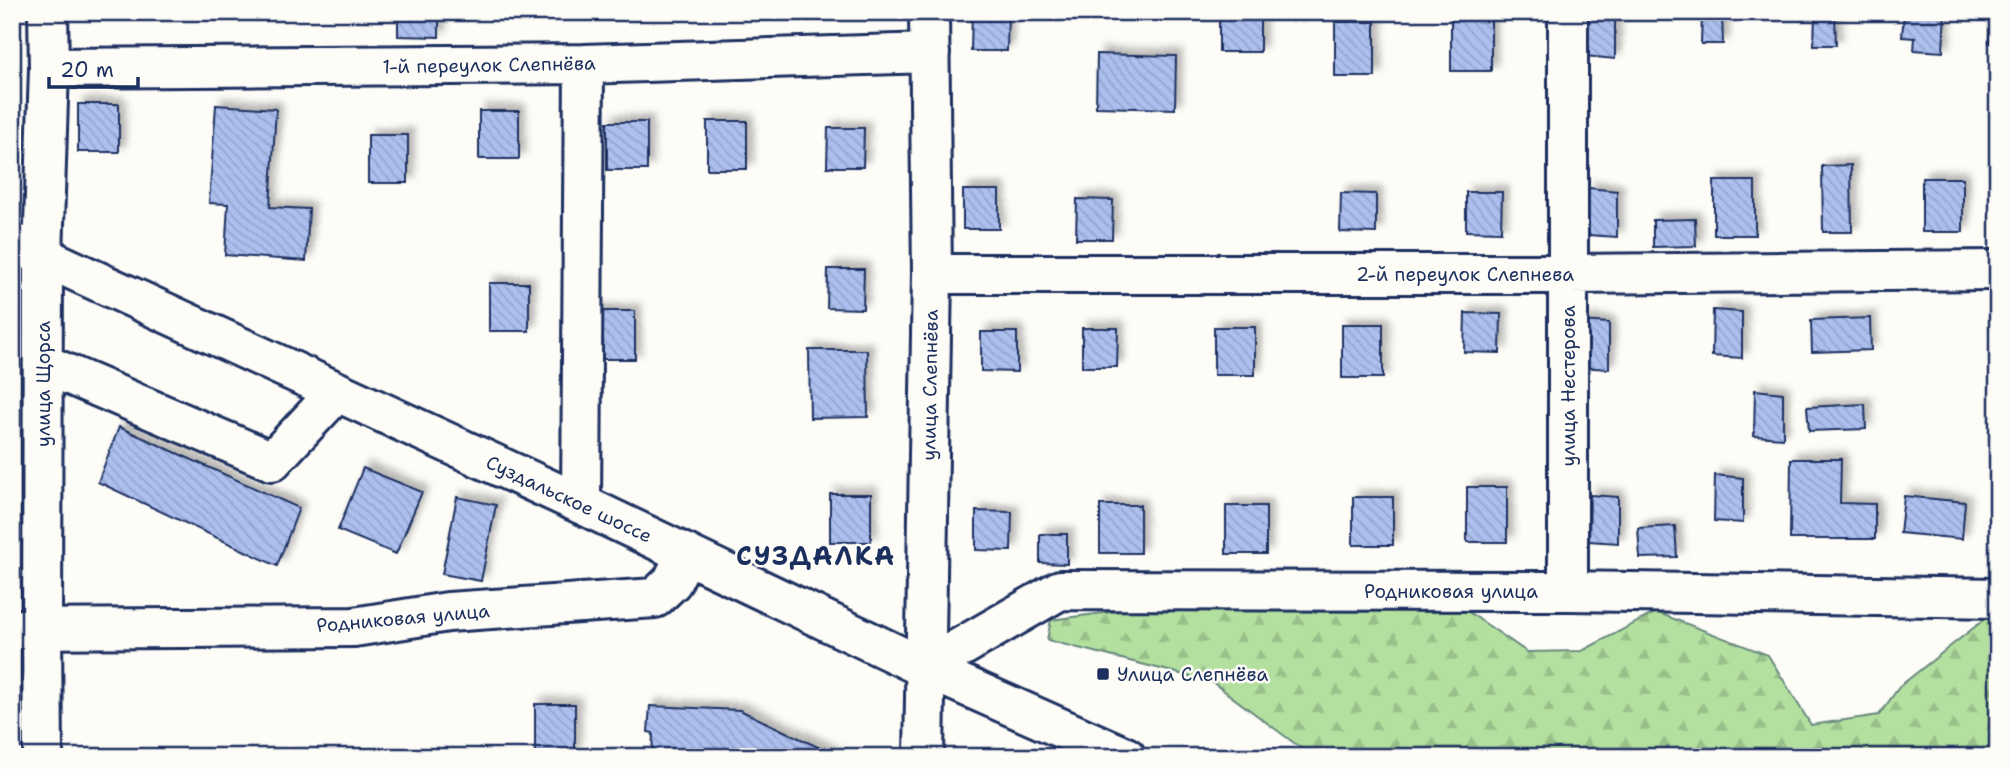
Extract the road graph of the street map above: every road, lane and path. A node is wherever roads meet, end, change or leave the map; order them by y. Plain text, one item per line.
1 (48, 12) edge
2 (929, 12) edge
3 (1568, 12) edge
4 (930, 53) junction
5 (584, 64) junction
6 (49, 68) junction
7 (27, 249) edge
8 (1998, 270) edge
9 (932, 274) junction
10 (1568, 274) junction
11 (44, 364) junction
12 (337, 392) junction
13 (581, 504) junction
14 (686, 554) junction
15 (1568, 591) junction
16 (1998, 598) edge
17 (27, 629) edge
18 (925, 668) junction
19 (43, 757) edge
20 (925, 757) edge
21 (1126, 757) edge

1 - 6 street, улица Щорса
2 - 4 street, улица Слепнёва
3 - 10 street, улица Нестерова
4 - 5 street, 1-й переулок Слепнёва
4 - 9 street, улица Слепнёва
5 - 6 street, 1-й переулок Слепнёва
5 - 13 street
6 - 7 street, улица Щорса
7 - 11 street, улица Щорса
7 - 12 street, Суздальское шоссе
8 - 10 street, 2-й переулок Слепнева
9 - 10 street, 2-й переулок Слепнева
9 - 18 street, улица Слепнёва
10 - 15 street, улица Нестерова
11 - 12 street
11 - 17 street, улица Щорса
12 - 13 street, Суздальское шоссе
13 - 14 street, Суздальское шоссе
14 - 17 street, Родниковая улица
14 - 18 street, Суздальское шоссе
15 - 16 street, Родниковая улица
15 - 18 street, Родниковая улица
17 - 19 street, улица Щорса
18 - 20 street, улица Слепнёва
18 - 21 street, Суздальское шоссе

